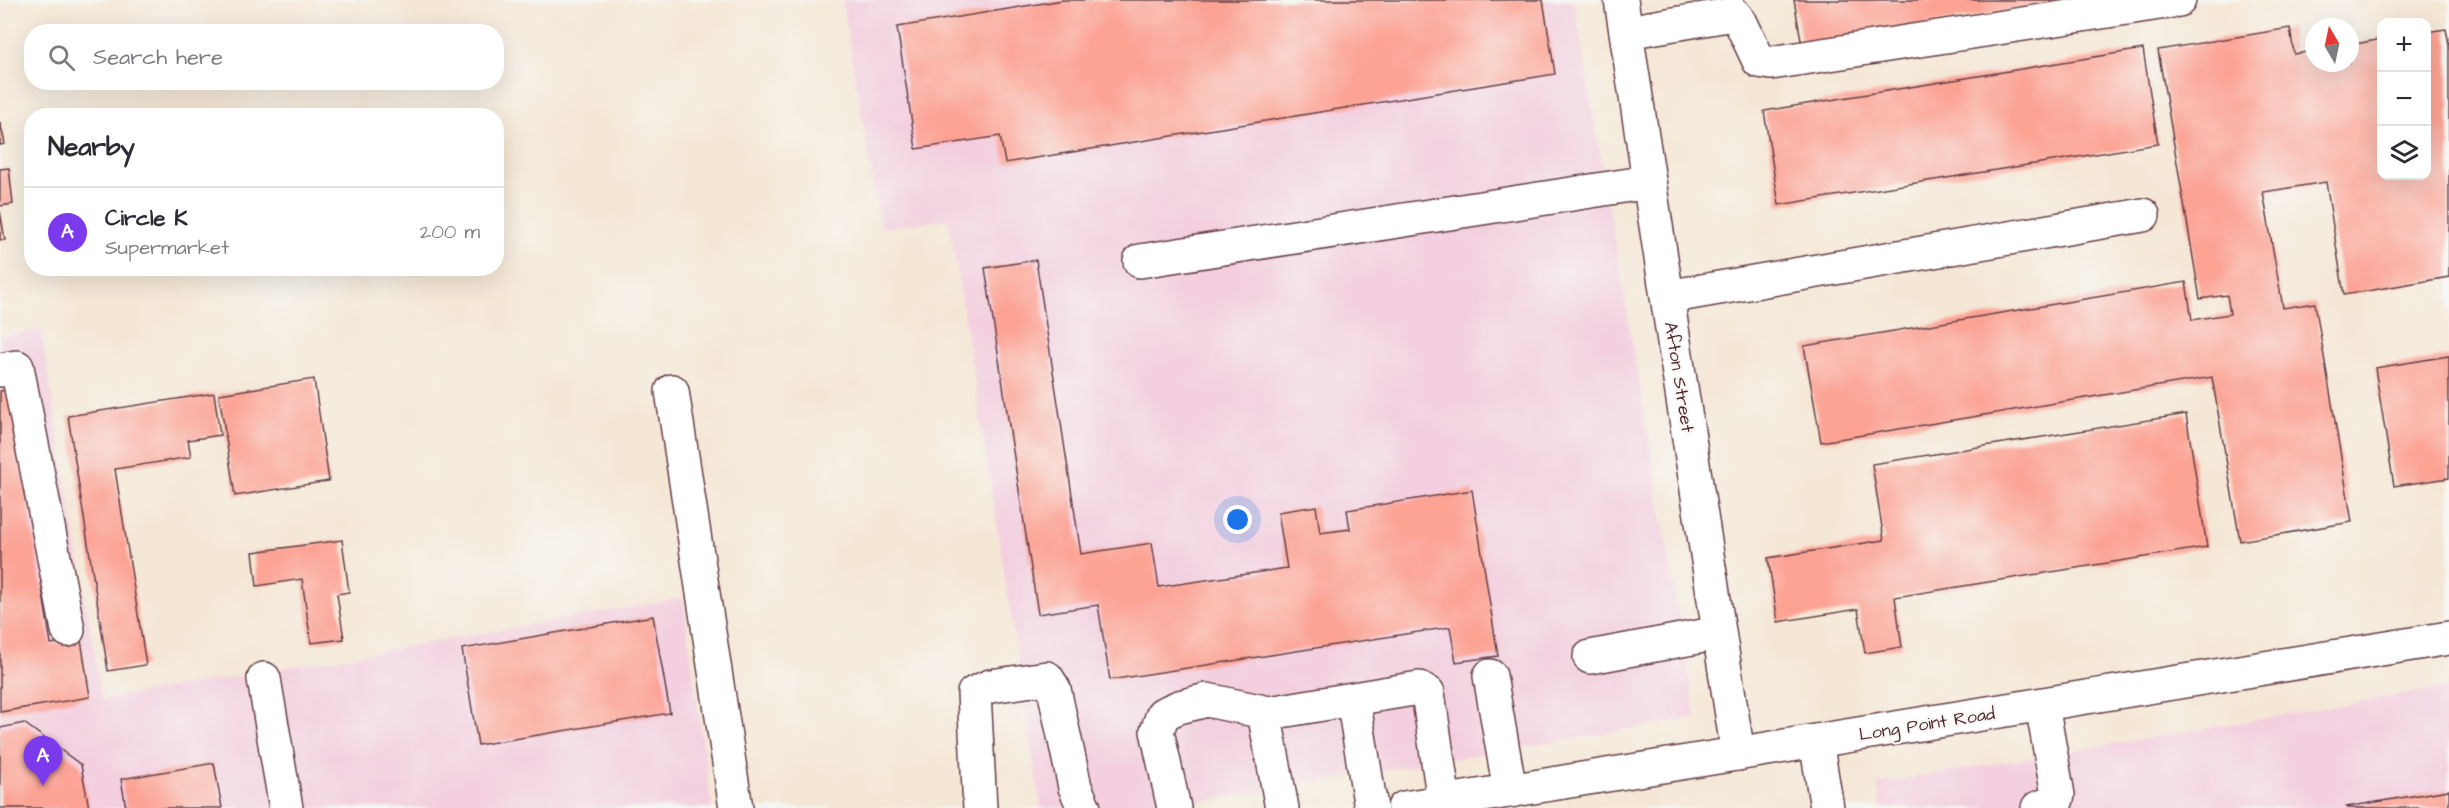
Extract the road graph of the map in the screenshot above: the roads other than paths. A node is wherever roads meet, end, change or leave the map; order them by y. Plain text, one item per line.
1 (1621, 0) edge
2 (2179, 0) edge
3 (1626, 32) junction
4 (1649, 182) junction
5 (2143, 215) dead end
6 (1140, 261) dead end
7 (1667, 297) junction
8 (0, 370) edge
9 (672, 392) dead end
10 (68, 630) dead end
11 (1719, 633) junction
12 (2449, 638) edge
13 (1590, 657) dead end
14 (1490, 676) dead end
15 (264, 679) dead end
16 (1353, 699) junction
17 (2042, 705) junction
18 (1269, 713) junction
19 (1816, 741) junction
20 (1738, 754) junction
21 (1510, 791) junction
22 (1444, 802) junction
23 (286, 808) edge
24 (736, 808) edge
25 (980, 808) edge
26 (1084, 808) edge
27 (1173, 808) edge
28 (1282, 808) edge
29 (1371, 808) edge
30 (1404, 808) edge
31 (1827, 808) edge
32 (2038, 808) edge

1 - 3 main road, Afton Street
2 - 3 main road
3 - 4 main road, Afton Street
4 - 6 main road
4 - 7 main road, Afton Street
5 - 7 main road
7 - 11 main road, Afton Street
8 - 10 main road
9 - 24 main road
11 - 13 main road
11 - 20 main road, Afton Street
12 - 17 main road, Long Point Road
14 - 21 main road
15 - 23 main road
16 - 18 main road
16 - 22 main road
16 - 29 main road
17 - 19 main road, Long Point Road
17 - 32 main road
18 - 27 main road
18 - 28 main road
19 - 20 main road, Long Point Road
19 - 31 main road
20 - 21 main road, Long Point Road
21 - 22 main road, Long Point Road
22 - 30 main road, Long Point Road
25 - 26 main road

